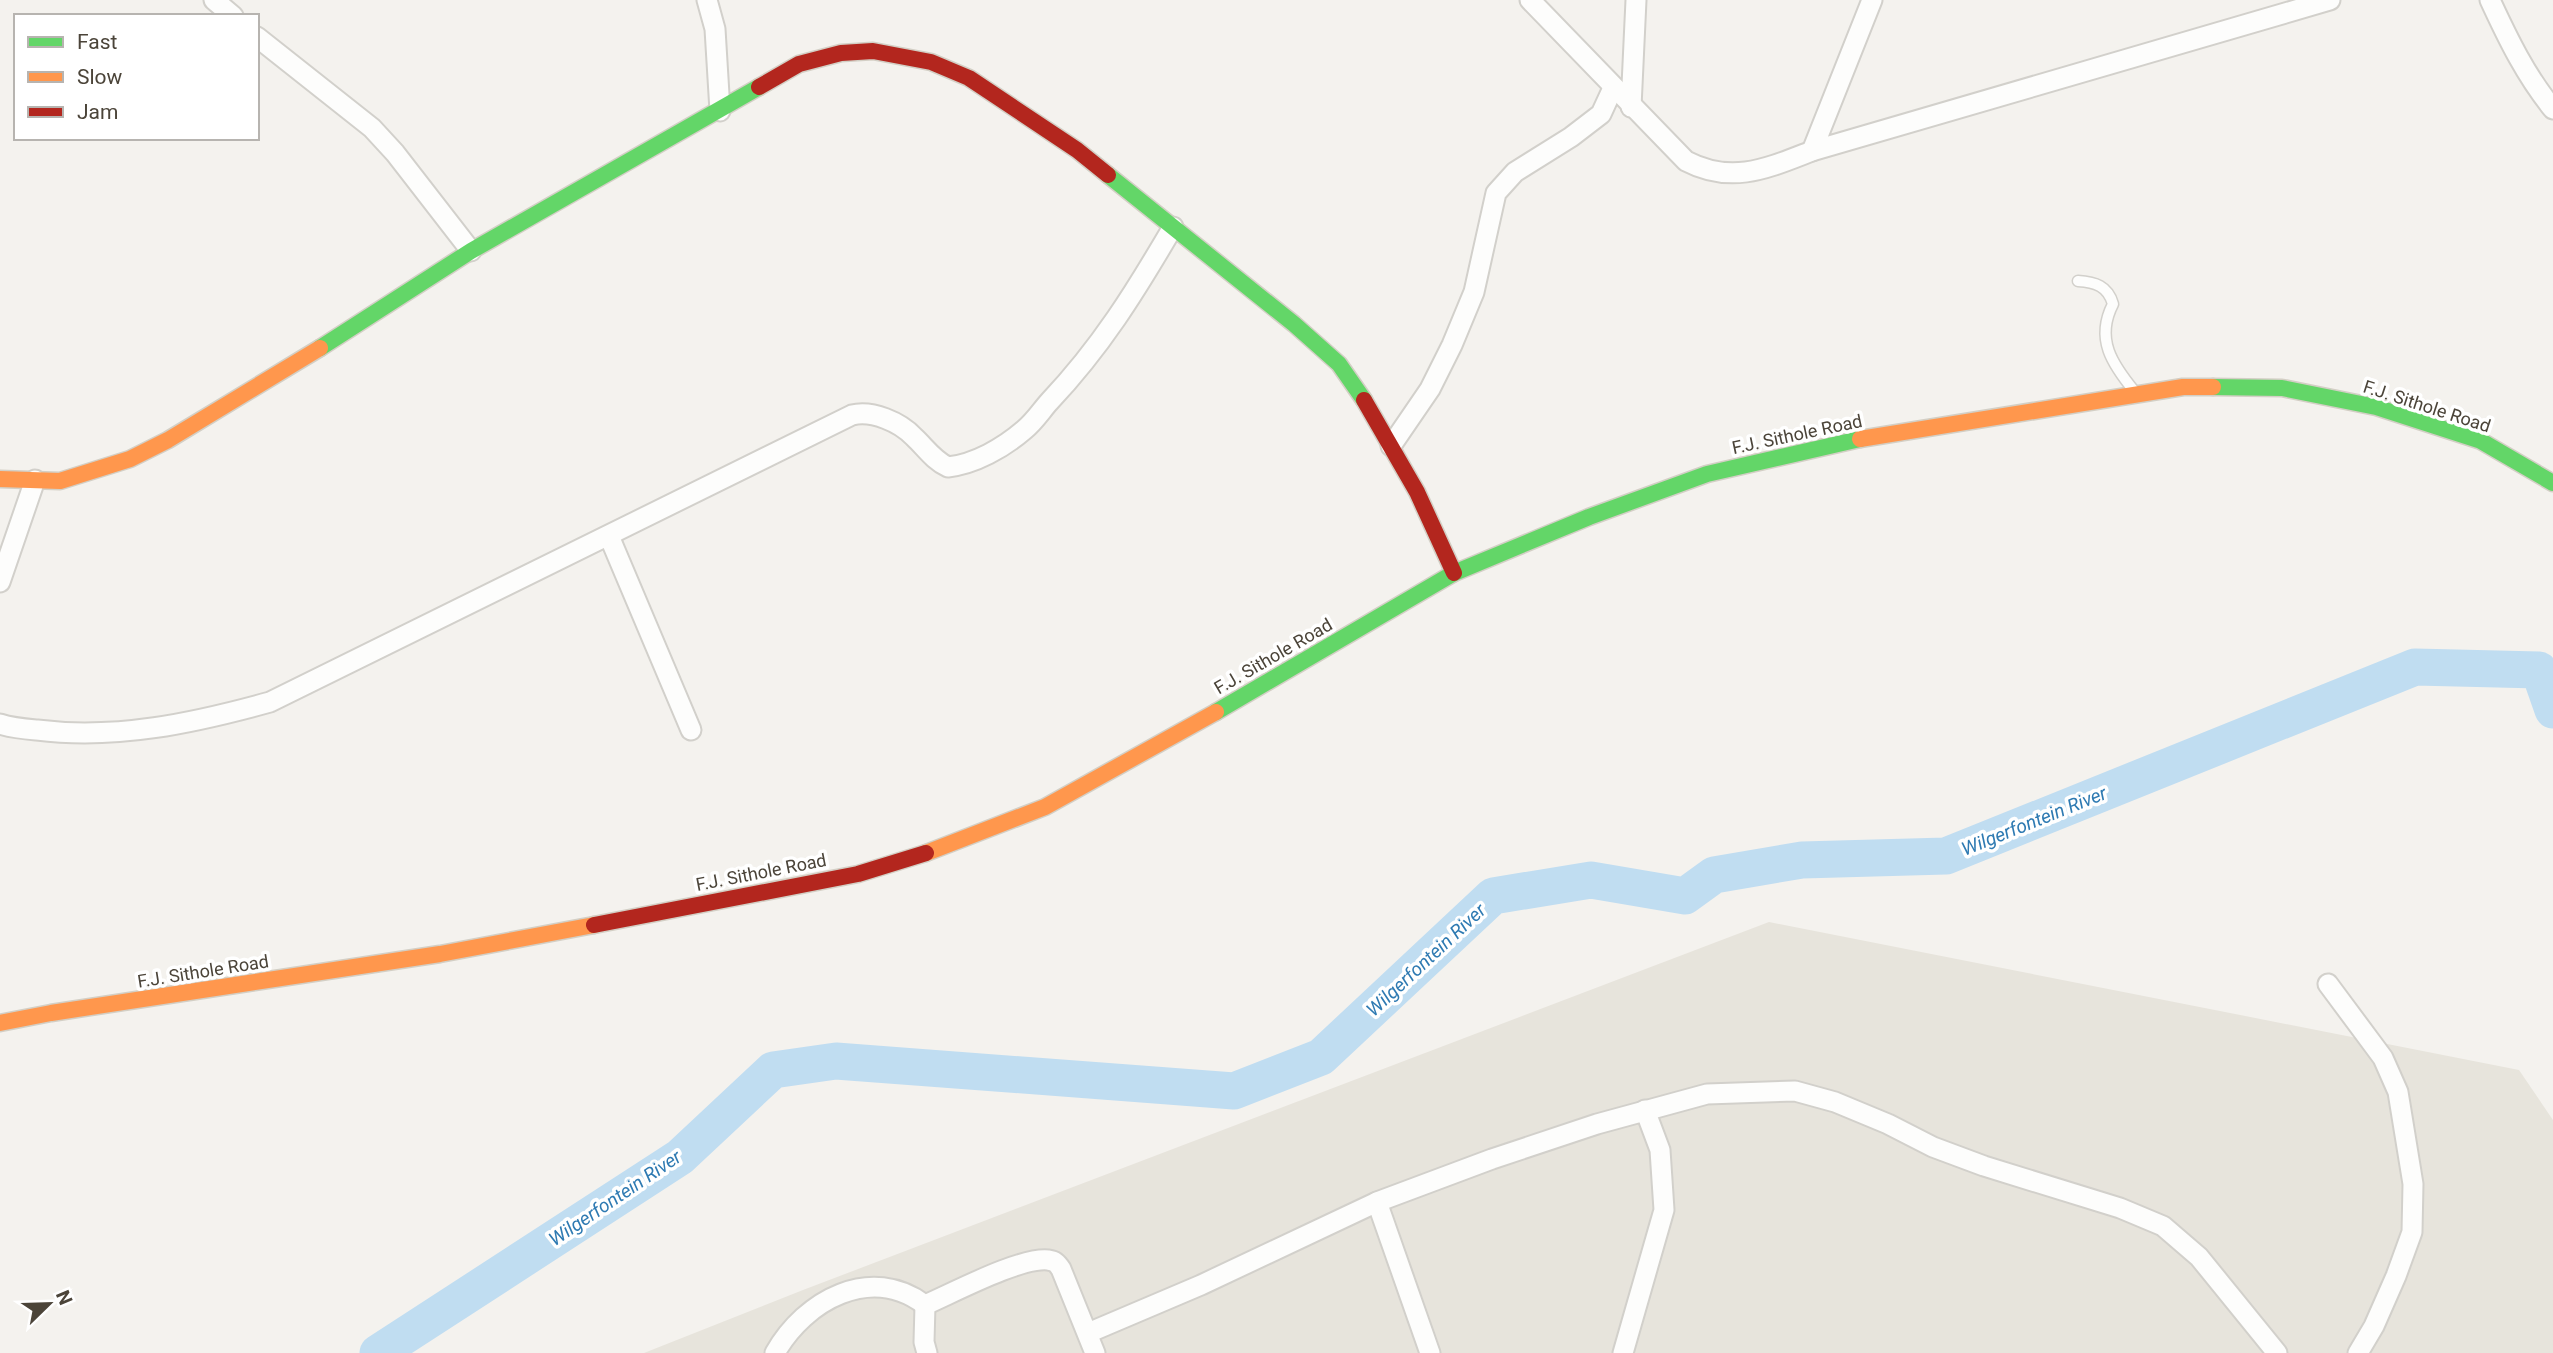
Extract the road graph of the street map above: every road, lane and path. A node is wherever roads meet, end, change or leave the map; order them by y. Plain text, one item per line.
1 (214, 0) edge
2 (707, 0) edge
3 (1530, 0) edge
4 (1636, 0) edge
5 (1872, 0) edge
6 (2490, 0) edge
7 (2326, 1) edge
8 (231, 14) edge
9 (259, 39) edge
10 (1613, 88) junction
11 (1631, 107) junction
12 (2553, 109) edge
13 (720, 111) junction
14 (1812, 151) junction
15 (1172, 227) junction
16 (471, 251) junction
17 (2078, 282) dead end
18 (2138, 395) junction
19 (1391, 446) junction
20 (0, 479) edge
21 (34, 480) junction
22 (2553, 483) edge
23 (609, 536) junction
24 (1454, 573) junction
25 (0, 582) edge
26 (0, 724) edge
27 (691, 730) dead end
28 (2328, 984) dead end
29 (0, 1023) edge
30 (1645, 1110) junction
31 (1377, 1202) junction
32 (925, 1306) junction
33 (1088, 1333) junction
34 (775, 1353) edge
35 (927, 1353) edge
36 (1095, 1353) edge
37 (1430, 1353) edge
38 (1623, 1353) edge
39 (2277, 1353) edge
40 (2358, 1353) edge

1 - 8 street
2 - 13 street
3 - 10 street
4 - 11 street
5 - 14 street
6 - 12 street
7 - 14 street
9 - 16 street
10 - 11 street
10 - 19 street
11 - 14 street
13 - 15 street
13 - 16 street
15 - 19 street
15 - 23 street
16 - 21 street
17 - 18 lane
18 - 22 street, F.J. Sithole Road
18 - 24 street, F.J. Sithole Road
19 - 24 street
20 - 21 street
21 - 25 street
23 - 26 street
23 - 27 street
24 - 29 street, F.J. Sithole Road
28 - 40 street
30 - 31 street
30 - 38 street
30 - 39 street
31 - 33 street
31 - 37 street
32 - 33 street
32 - 34 street
32 - 35 street
33 - 36 street

